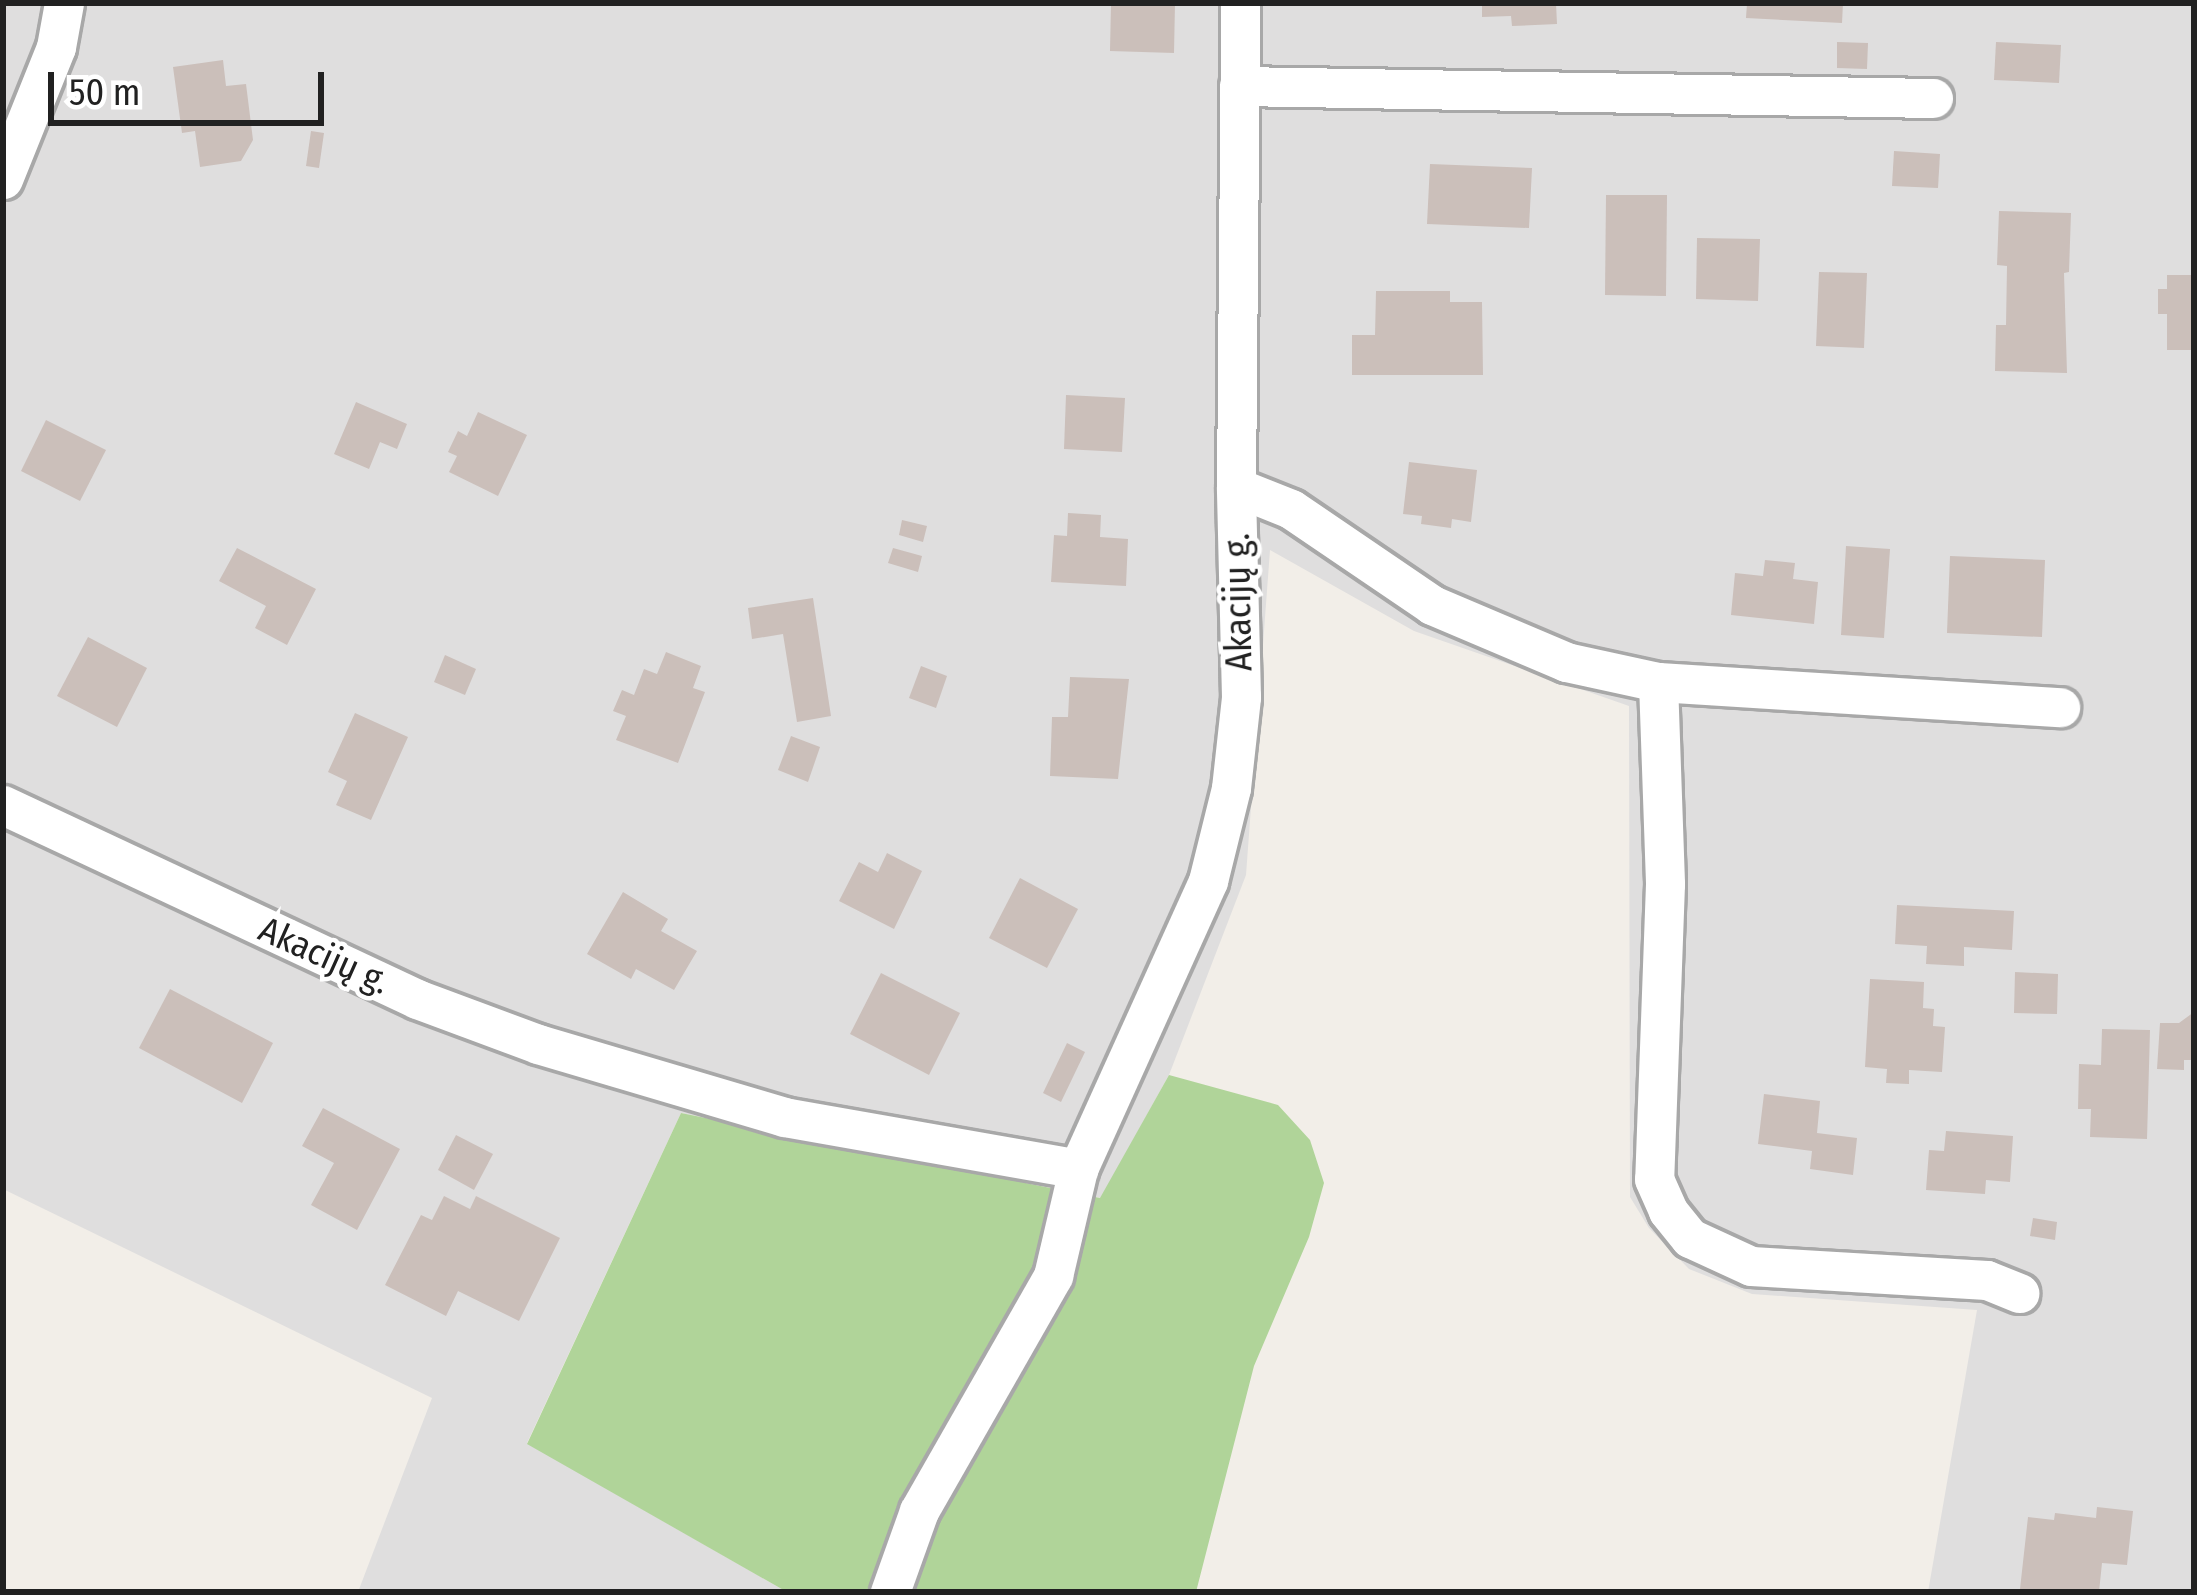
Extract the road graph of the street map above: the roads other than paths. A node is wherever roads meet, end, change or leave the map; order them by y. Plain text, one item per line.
1 (64, 3) edge
2 (1240, 3) edge
3 (1239, 86) junction
4 (1933, 98) dead end
5 (3, 179) edge
6 (1236, 488) junction
7 (1658, 682) junction
8 (2060, 707) dead end
9 (3, 805) edge
10 (1078, 1169) junction
11 (2020, 1293) dead end
12 (890, 1592) edge

1 - 5 street
2 - 3 street, Akacijų g.
3 - 4 street
3 - 6 street, Akacijų g.
6 - 7 street
6 - 10 street, Akacijų g.
7 - 8 street
7 - 11 street
9 - 10 street, Akacijų g.
10 - 12 street, Akacijų g.

